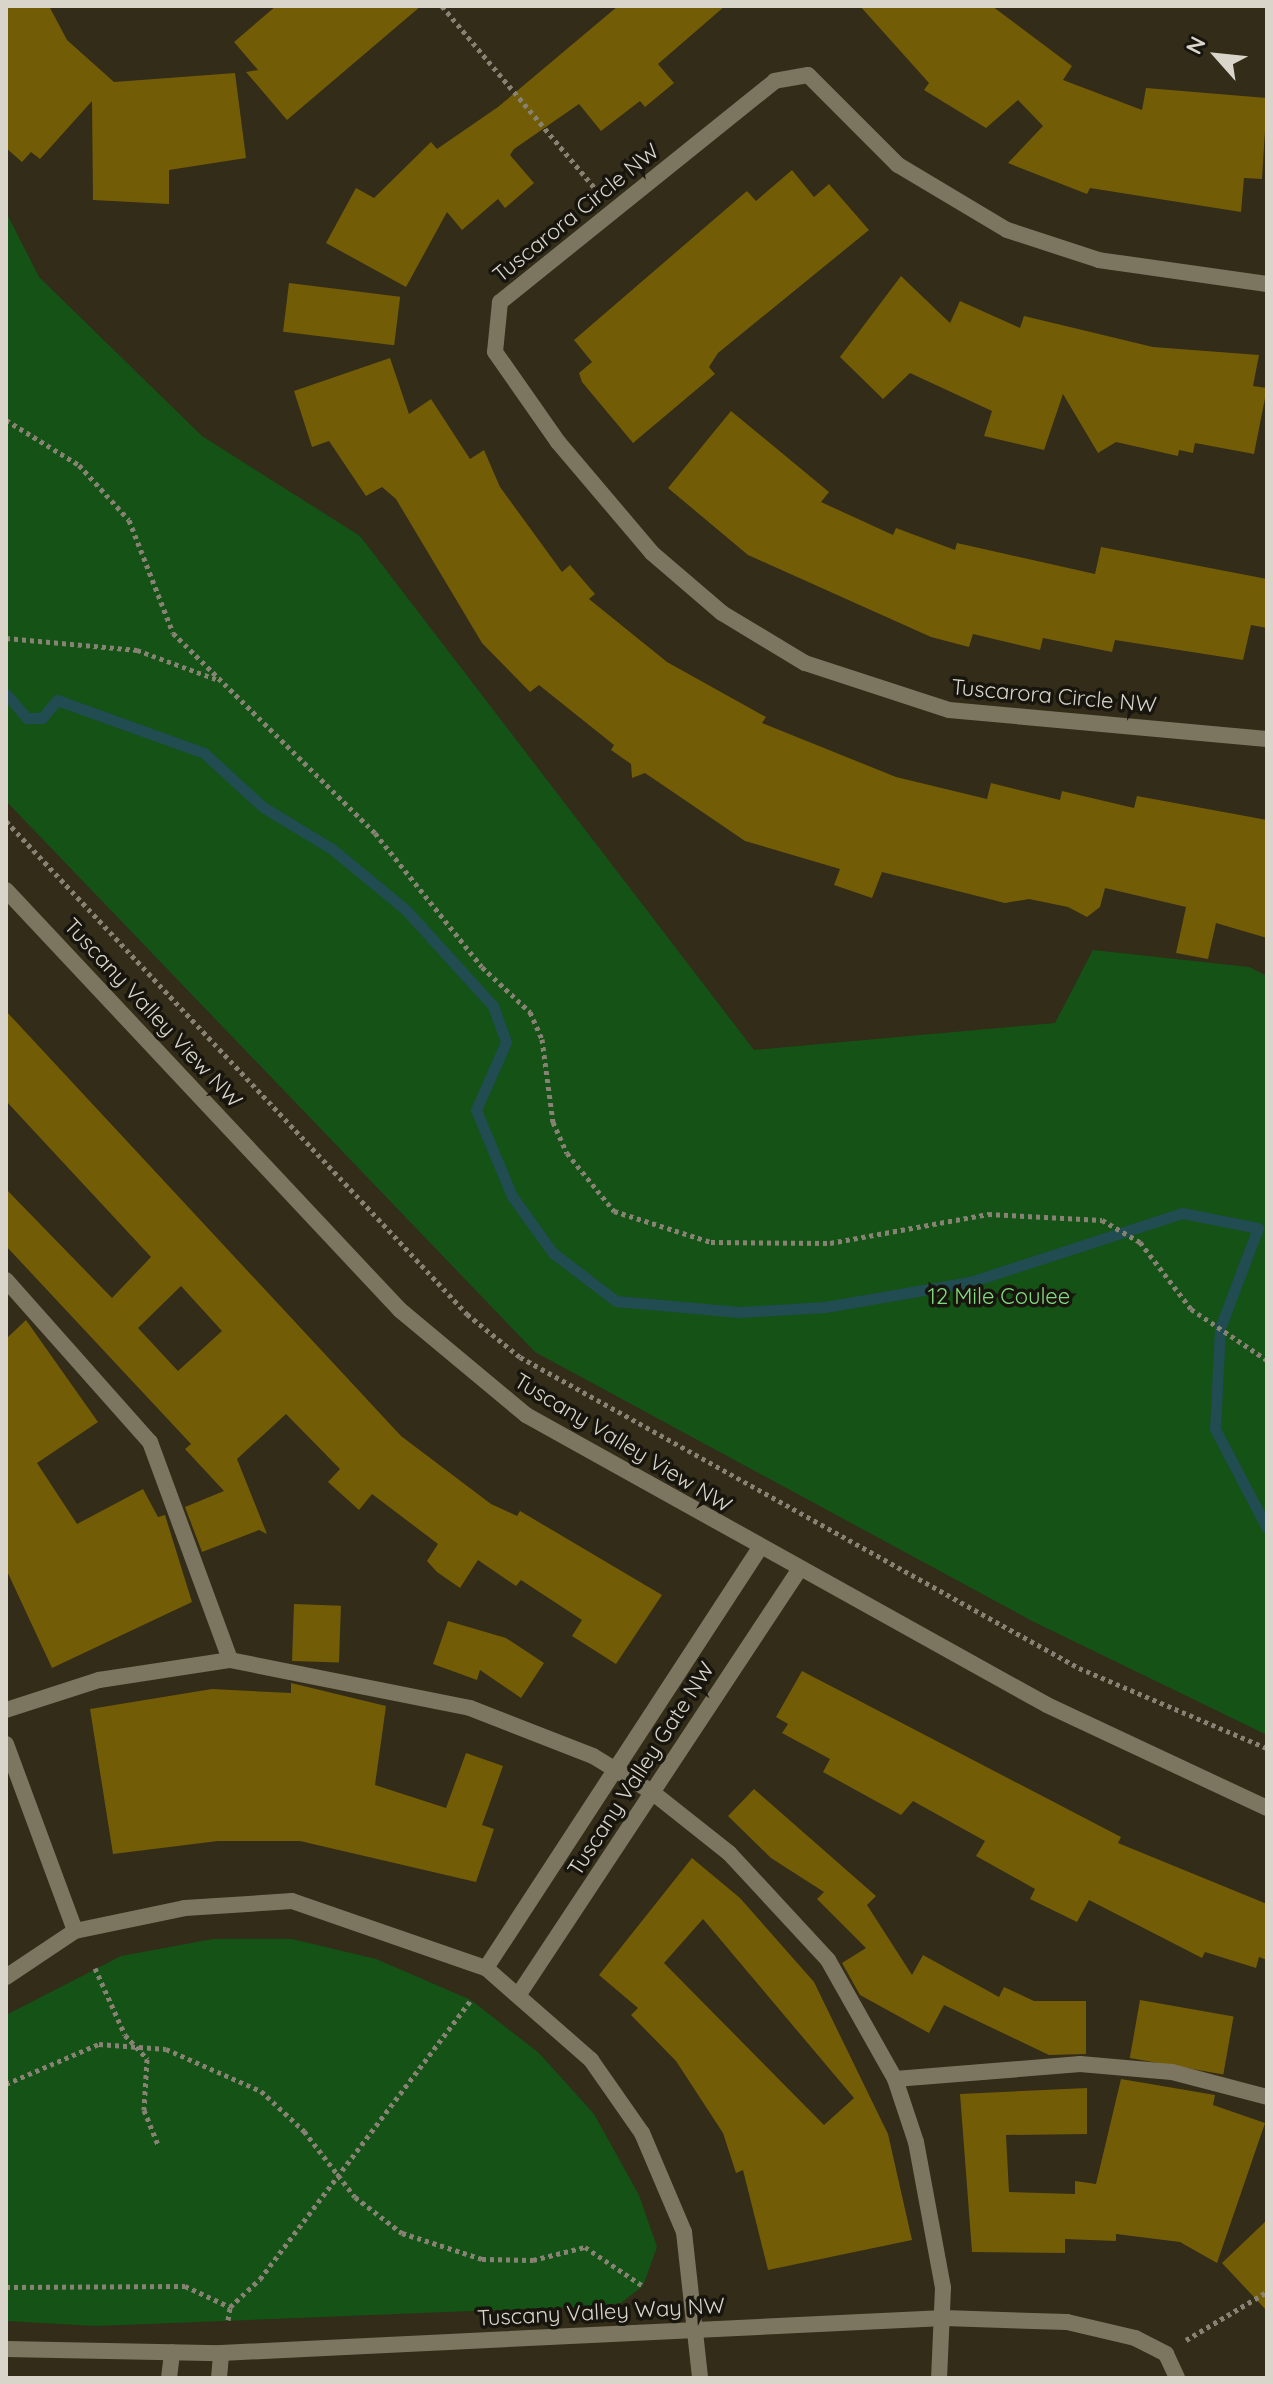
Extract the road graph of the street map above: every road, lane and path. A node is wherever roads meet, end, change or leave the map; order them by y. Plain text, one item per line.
1 (442, 6) edge
2 (615, 211) junction
3 (1267, 284) edge
4 (6, 420) edge
5 (6, 638) edge
6 (221, 680) junction
7 (1267, 739) edge
8 (6, 821) edge
9 (6, 890) edge
10 (6, 1280) edge
11 (1267, 1360) edge
12 (759, 1550) junction
13 (799, 1570) junction
14 (230, 1660) junction
15 (6, 1710) edge
16 (6, 1744) edge
17 (1267, 1748) edge
18 (616, 1769) junction
19 (652, 1792) junction
20 (1267, 1808) edge
21 (75, 1931) junction
22 (95, 1968) dead end
23 (486, 1968) junction
24 (6, 1977) edge
25 (521, 1991) junction
26 (471, 2000) dead end
27 (133, 2043) junction
28 (895, 2079) junction
29 (6, 2084) edge
30 (1267, 2097) edge
31 (158, 2145) dead end
32 (337, 2177) junction
33 (643, 2286) dead end
34 (6, 2287) edge
35 (1267, 2292) edge
36 (230, 2307) junction
37 (944, 2318) junction
38 (228, 2320) dead end
39 (697, 2330) junction
40 (6, 2349) edge
41 (172, 2352) junction
42 (221, 2353) junction
43 (1166, 2354) junction
44 (169, 2378) edge
45 (219, 2378) edge
46 (700, 2378) edge
47 (939, 2378) edge
48 (1177, 2378) edge

1 - 2 path
2 - 3 street, Tuscarora Circle NW
2 - 7 street, Tuscarora Circle NW
4 - 6 path
5 - 6 path
6 - 11 path
8 - 17 path
9 - 12 street, Tuscany Valley View NW
10 - 14 street
12 - 13 street, Tuscany Valley View NW
12 - 18 street, Tuscany Valley Gate NW
13 - 19 street, Tuscany Valley Gate NW
13 - 20 street, Tuscany Valley View NW
14 - 15 street
14 - 18 street
16 - 21 street
18 - 19 street
18 - 23 street, Tuscany Valley Gate NW
19 - 25 street, Tuscany Valley Gate NW
19 - 28 street
21 - 23 street
21 - 24 street
22 - 27 path
23 - 25 street
25 - 39 street
26 - 32 path
27 - 29 path
27 - 31 path
27 - 32 path
28 - 30 street
28 - 37 street
32 - 33 path
32 - 36 path
34 - 36 path
35 - 43 path
36 - 38 path
37 - 39 street, Tuscany Valley Way NW
37 - 43 street, Tuscany Valley Way NW
37 - 47 street
39 - 42 street, Tuscany Valley Way NW
39 - 46 street
40 - 41 street, Tuscany Valley Way NW
41 - 42 street, Tuscany Valley Way NW
41 - 44 street
42 - 45 street
43 - 48 street

